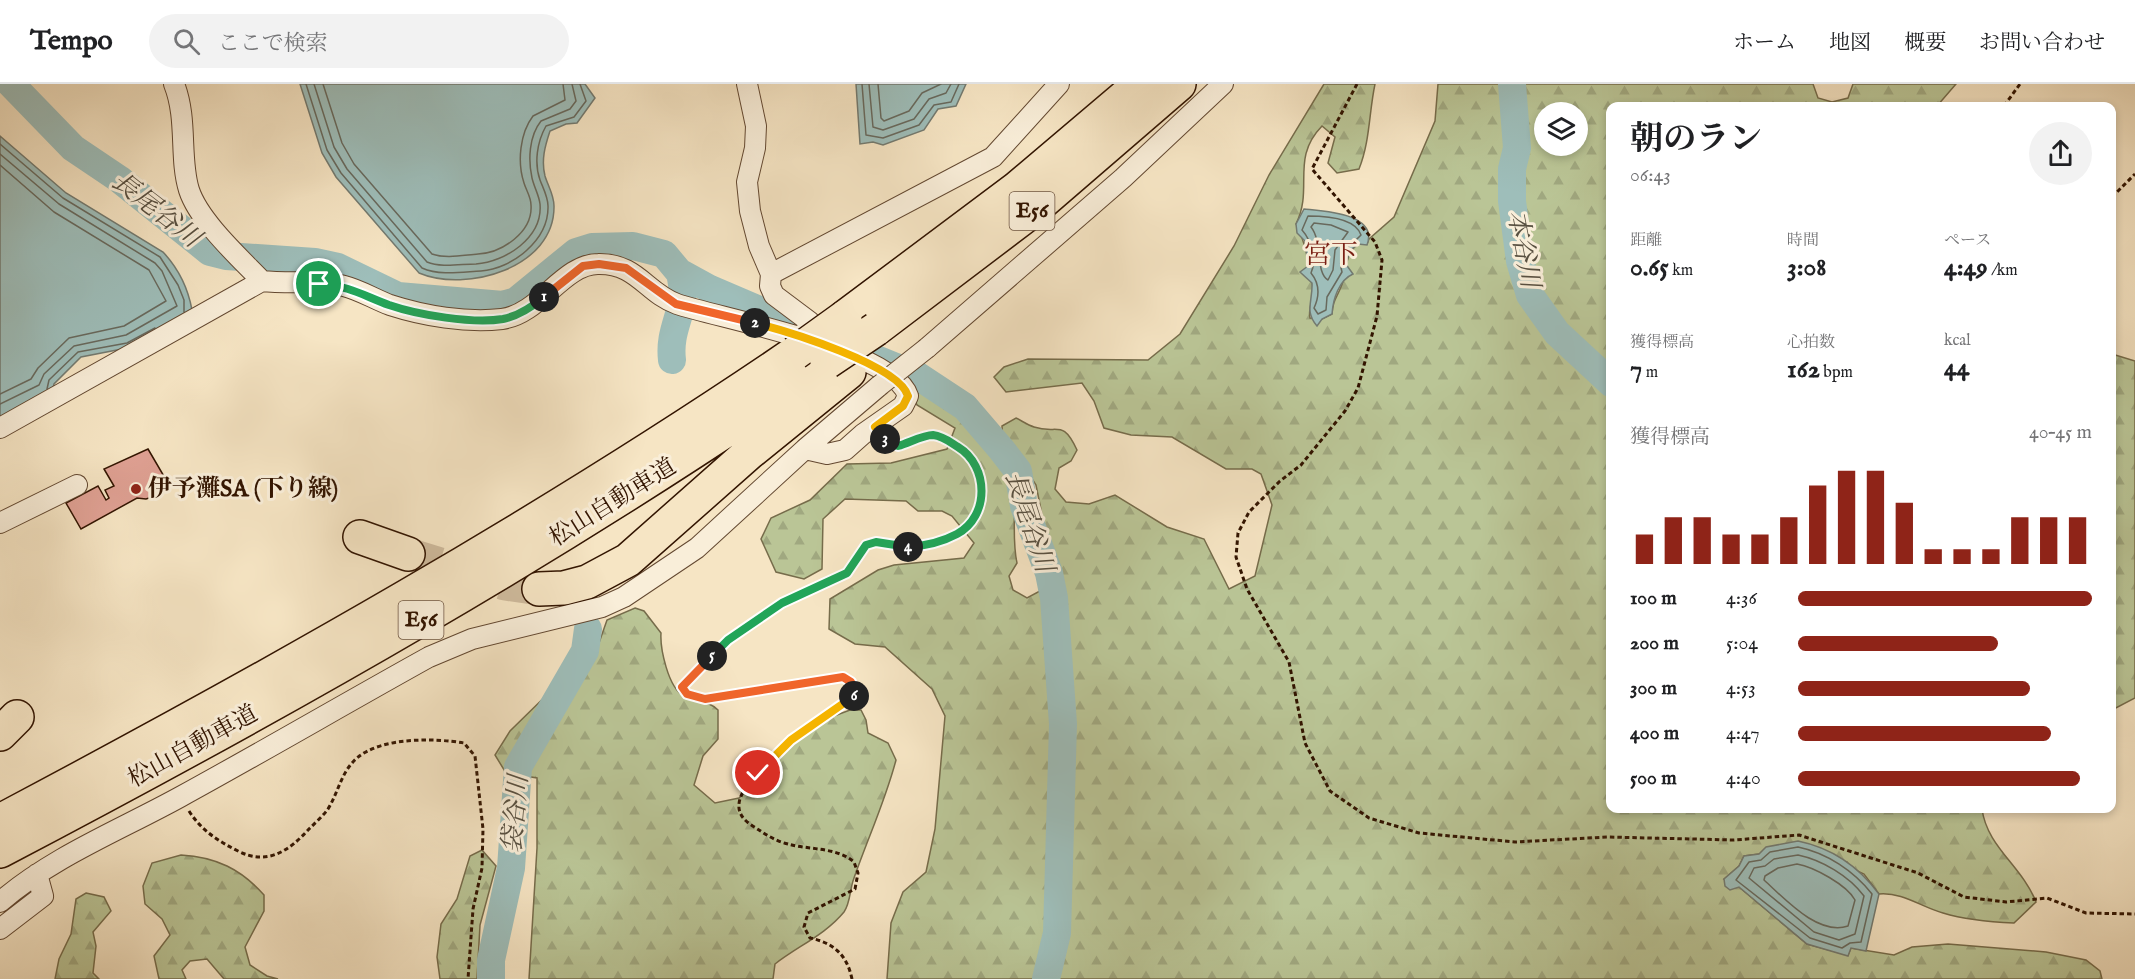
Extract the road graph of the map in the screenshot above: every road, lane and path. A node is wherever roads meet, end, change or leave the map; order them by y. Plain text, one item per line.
1 (174, 84) edge
2 (747, 84) edge
3 (1059, 84) edge
4 (1140, 84) edge
5 (1180, 84) edge
6 (1223, 84) edge
7 (1357, 84) edge
8 (2020, 84) edge
9 (2007, 102) edge
10 (2135, 174) edge
11 (2116, 193) edge
12 (771, 274) junction
13 (262, 281) junction
14 (802, 337) junction
15 (838, 367) junction
16 (875, 427) junction
17 (0, 428) edge
18 (805, 448) junction
19 (77, 485) dead end
20 (0, 523) edge
21 (360, 537) dead end
22 (408, 554) tunnel mouth
23 (539, 589) tunnel mouth
24 (357, 624) junction
25 (180, 797) junction
26 (0, 801) edge
27 (0, 821) edge
28 (0, 851) edge
29 (37, 874) junction
30 (0, 902) edge
31 (2135, 914) edge
32 (0, 929) edge
33 (468, 979) edge
34 (852, 979) edge

1 - 13 street
2 - 12 street
3 - 12 street
4 - 14 highway, 松山自動車道 / E56, bridge
5 - 15 highway
6 - 18 street, bridge
7 - 31 path
8 - 9 path
10 - 11 path
12 - 14 street
13 - 14 street
13 - 17 street
14 - 16 street
14 - 24 highway, 松山自動車道 / E56
15 - 23 highway
15 - 28 highway, 松山自動車道 / E56
16 - 18 street
16 - 34 path
18 - 25 street
19 - 20 street
21 - 22 highway
24 - 26 highway
24 - 27 highway, 松山自動車道 / E56
25 - 29 street
25 - 33 path
29 - 30 street
29 - 32 street

